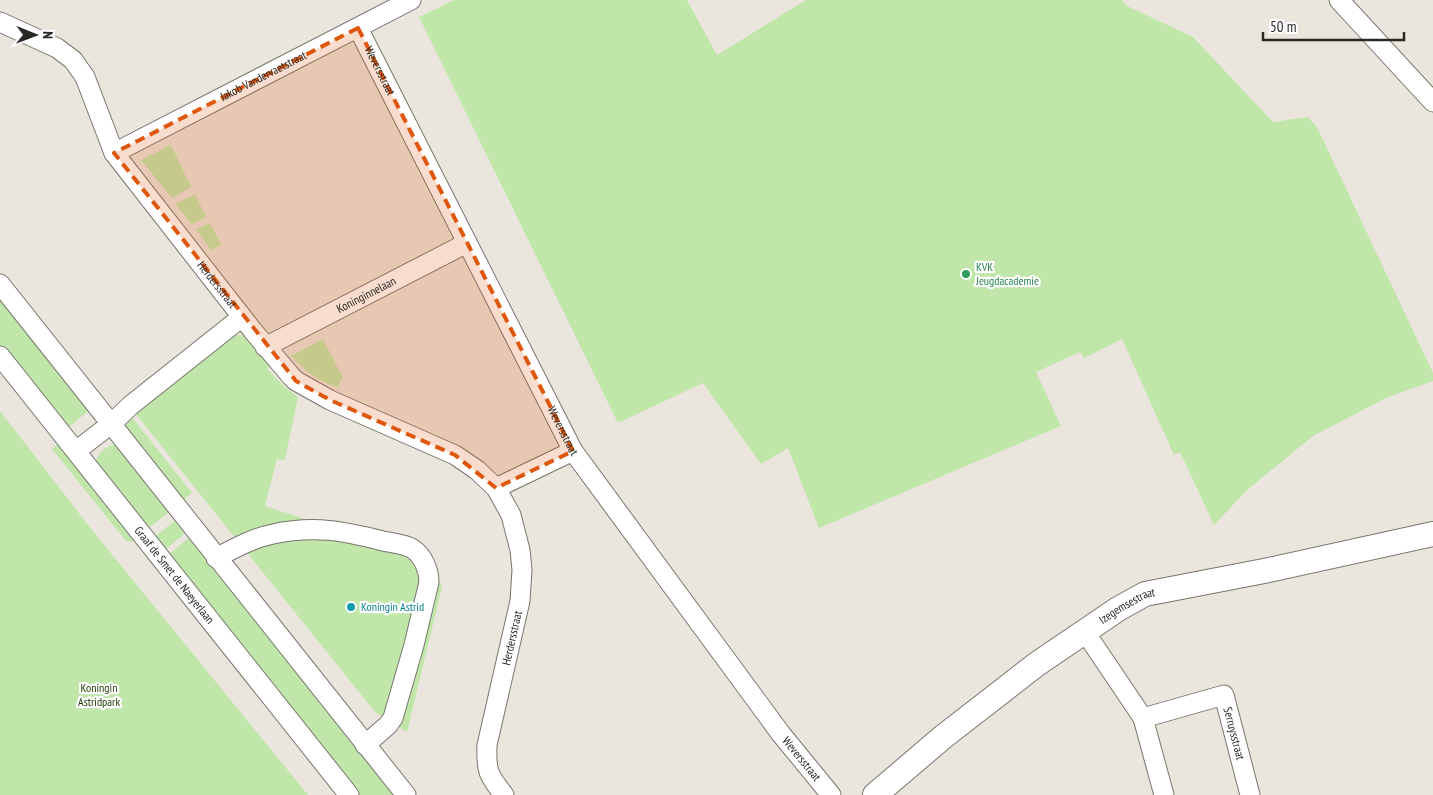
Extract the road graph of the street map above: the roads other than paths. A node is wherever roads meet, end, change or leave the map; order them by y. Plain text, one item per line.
1 (411, 0) edge
2 (1339, 0) edge
3 (0, 22) edge
4 (358, 28) junction
5 (1433, 102) edge
6 (114, 153) junction
7 (467, 243) junction
8 (0, 284) edge
9 (242, 317) junction
10 (265, 347) junction
11 (0, 356) edge
12 (111, 424) junction
13 (76, 451) junction
14 (573, 451) junction
15 (496, 488) junction
16 (1433, 534) edge
17 (216, 558) junction
18 (1085, 632) junction
19 (1143, 718) junction
20 (365, 745) junction
21 (496, 792) edge
22 (349, 795) edge
23 (406, 795) edge
24 (831, 795) edge
25 (875, 795) edge
26 (1164, 795) edge
27 (1250, 795) edge

1 - 4 street, Jakob Vandervaetstraat
2 - 5 street
3 - 6 street, Herdersstraat
4 - 6 street, Jakob Vandervaetstraat
4 - 7 street, Weversstraat
6 - 9 street, Herdersstraat
7 - 10 street, Koninginnelaan
7 - 14 street, Weversstraat
8 - 12 street
9 - 10 street, Herdersstraat
9 - 12 street
10 - 15 street, Herdersstraat
11 - 13 street, Graaf de Smet de Naeyerlaan
12 - 13 street
12 - 17 street
13 - 22 street, Graaf de Smet de Naeyerlaan
14 - 15 street
14 - 24 street, Weversstraat
15 - 21 street, Herdersstraat
16 - 18 street, Izegemsestraat
17 - 20 street
17 - 20 street
18 - 19 street
18 - 25 street, Izegemsestraat
19 - 26 street
19 - 27 street, Serruysstraat
20 - 23 street

